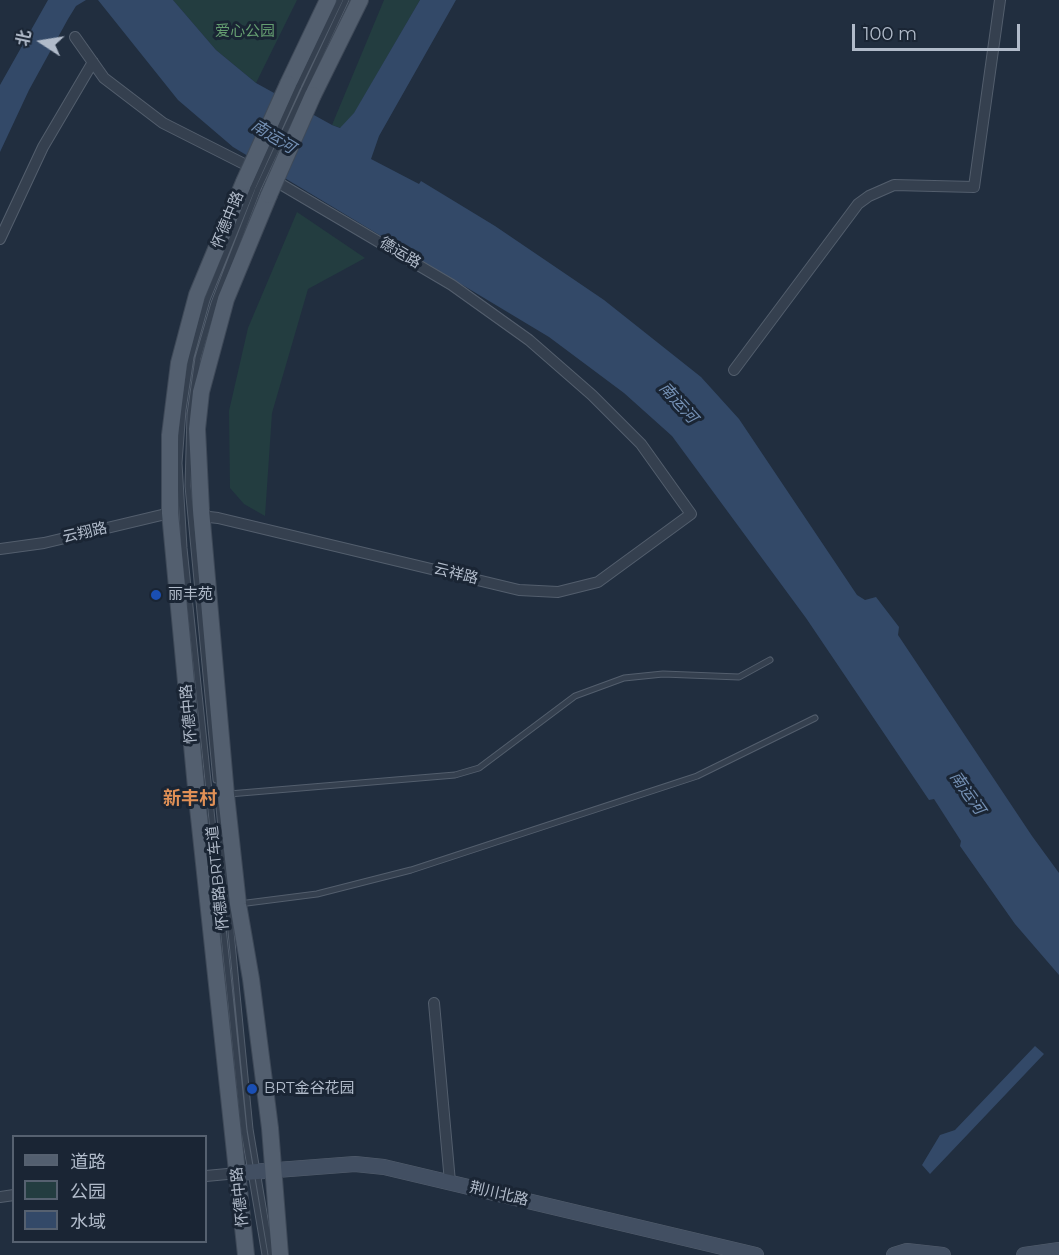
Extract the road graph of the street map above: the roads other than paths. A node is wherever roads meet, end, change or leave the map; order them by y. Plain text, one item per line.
1 (328, 0) edge
2 (340, 0) edge
3 (346, 0) edge
4 (360, 0) edge
5 (1000, 0) edge
6 (75, 37) dead end
7 (93, 62) junction
8 (301, 89) junction
9 (256, 188) junction
10 (0, 239) edge
11 (734, 370) dead end
12 (170, 513) junction
13 (691, 514) joint
14 (201, 516) junction
15 (0, 549) edge
16 (770, 660) dead end
17 (815, 718) dead end
18 (221, 795) junction
19 (238, 904) junction
20 (434, 1003) dead end
21 (255, 1172) junction
22 (207, 1176) edge
23 (450, 1182) junction
24 (1059, 1250) edge
25 (246, 1255) edge
26 (265, 1255) edge
27 (272, 1255) edge
28 (280, 1255) edge
29 (756, 1255) edge
30 (894, 1255) edge
31 (942, 1255) edge
32 (1024, 1255) edge

1 - 8 main road
2 - 8 lane
3 - 8 lane
4 - 8 main road
5 - 11 street
6 - 7 street, 德运路
7 - 10 street
7 - 13 street, 德运路
8 - 9 main road, bridge
8 - 9 main road, bridge
9 - 12 main road, 怀德中路
9 - 14 main road, 怀德中路
9 - 18 lane, 怀德路BRT车道
9 - 21 lane, 怀德路BRT车道
12 - 15 street, 云翔路
12 - 21 main road, 怀德中路
13 - 14 street, 云祥路
14 - 18 main road, 怀德中路
16 - 18 lane
17 - 19 lane
18 - 19 main road, 怀德中路
18 - 21 lane, 怀德路BRT车道
19 - 21 main road, 怀德中路
20 - 23 street
21 - 22 street
21 - 23 street, 荆川北路
21 - 25 main road, 怀德中路
21 - 26 lane, 怀德路BRT车道
21 - 27 lane, 怀德路BRT车道
21 - 28 main road, 怀德中路
23 - 29 street, 荆川北路
24 - 32 street
30 - 31 street

